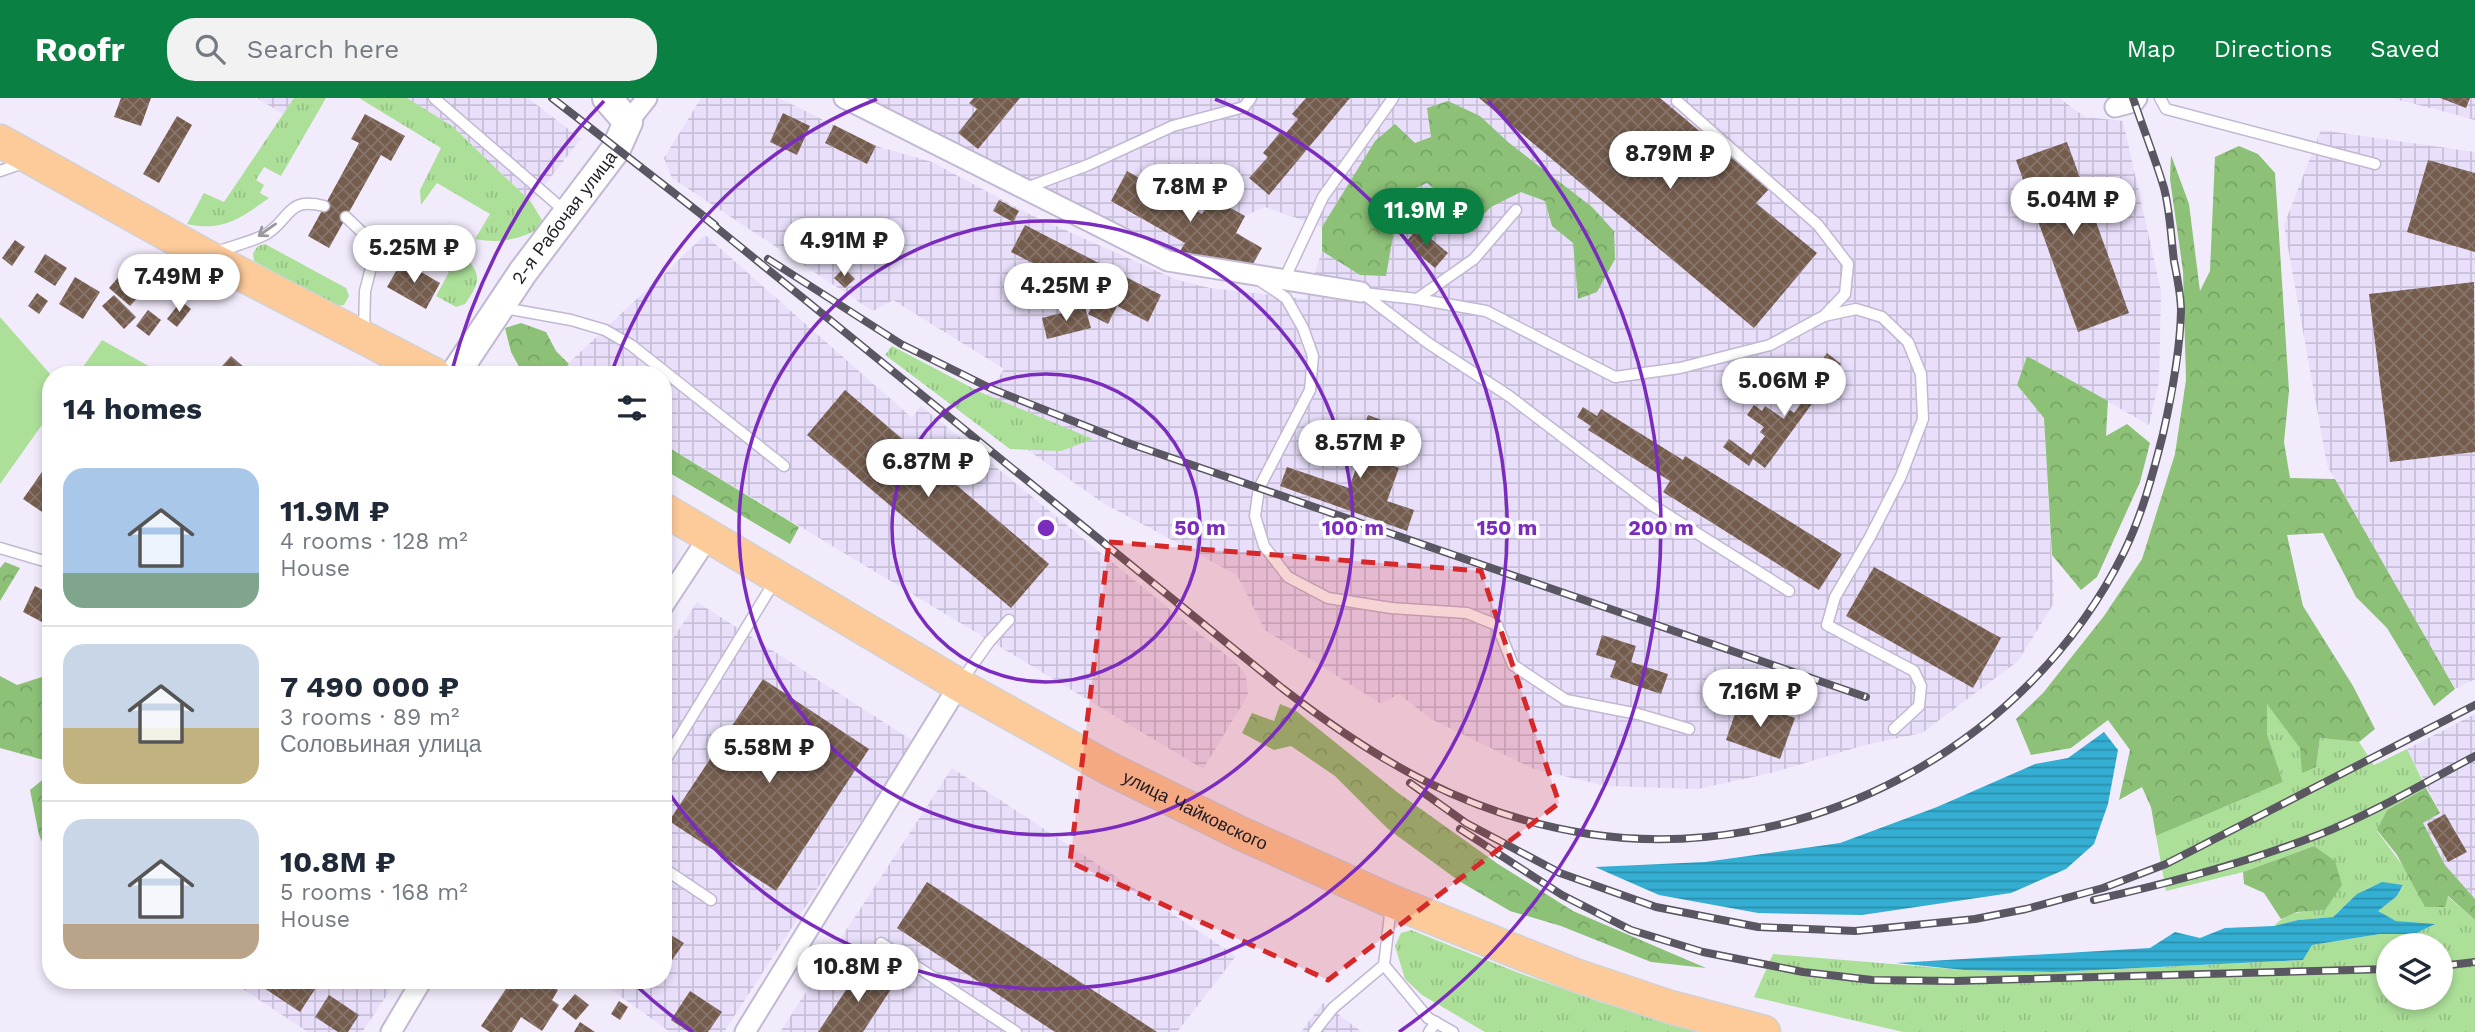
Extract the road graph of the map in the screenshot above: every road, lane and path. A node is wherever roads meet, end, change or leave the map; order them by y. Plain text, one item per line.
1 (434, 98) edge
2 (607, 98) edge
3 (647, 98) edge
4 (844, 98) edge
5 (1251, 98) edge
6 (1393, 98) edge
7 (2137, 98) edge
8 (2160, 98) edge
9 (1677, 101) dead end
10 (2115, 107) dead end
11 (628, 122) junction
12 (0, 141) edge
13 (35, 160) junction
14 (2375, 164) dead end
15 (0, 171) edge
16 (1023, 189) junction
17 (324, 206) dead end
18 (1516, 210) dead end
19 (567, 213) junction
20 (346, 217) dead end
21 (206, 256) junction
22 (1252, 275) junction
23 (1283, 280) junction
24 (1361, 292) junction
25 (1417, 299) junction
26 (499, 307) junction
27 (1824, 316) junction
28 (364, 340) junction
29 (388, 364) edge
30 (460, 366) edge
31 (658, 366) edge
32 (672, 377) edge
33 (784, 466) dead end
34 (672, 514) edge
35 (709, 536) junction
36 (0, 548) edge
37 (42, 561) edge
38 (778, 576) junction
39 (1789, 591) dead end
40 (672, 592) edge
41 (1009, 620) dead end
42 (959, 685) junction
43 (1689, 729) dead end
44 (1894, 729) dead end
45 (672, 749) edge
46 (672, 875) edge
47 (711, 900) dead end
48 (1391, 901) junction
49 (881, 943) dead end
50 (1384, 965) junction
51 (417, 989) edge
52 (1436, 1022) junction
53 (395, 1029) edge
54 (745, 1032) edge
55 (1016, 1032) edge
56 (1314, 1032) edge
57 (1429, 1032) edge
58 (1453, 1032) edge
59 (1764, 1032) edge

1 - 19 lane
2 - 11 main road
3 - 11 street
4 - 16 street
5 - 16 lane
6 - 23 lane
7 - 10 street
8 - 14 lane
9 - 27 lane
11 - 19 main road, 2-я Рабочая улица
12 - 13 main road
13 - 15 lane
13 - 21 main road
16 - 22 street
17 -> 21 lane
18 - 25 lane
19 - 26 main road, 2-я Рабочая улица
20 - 28 lane
21 - 28 main road
22 - 23 street
22 - 43 lane
23 - 24 street
24 - 25 lane
24 - 39 lane
25 - 27 lane
26 - 30 main road, 2-я Рабочая улица
26 - 31 lane
27 - 44 lane
28 - 29 main road
32 - 33 lane
34 - 35 main road, улица Чайковского
35 - 38 main road, улица Чайковского
35 - 40 street
36 - 37 lane
38 - 42 main road, улица Чайковского
38 - 45 lane
41 - 42 lane
42 - 48 main road, улица Чайковского
42 - 54 street
46 - 47 lane
48 - 50 lane
48 - 59 main road, улица Чайковского
49 - 55 lane
50 - 52 lane
50 - 56 lane
51 - 53 street
52 - 57 lane
52 - 58 lane

